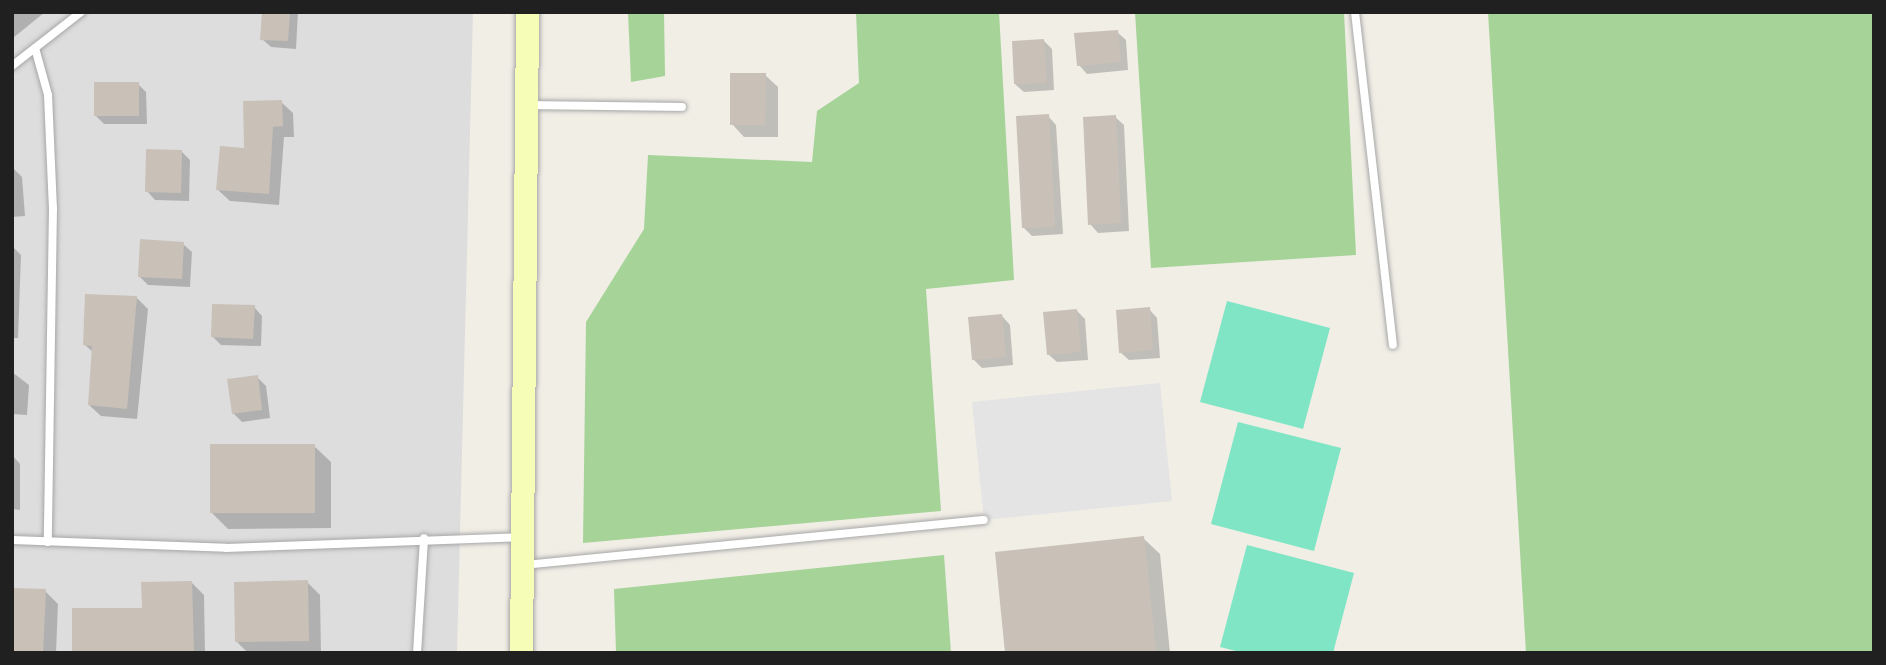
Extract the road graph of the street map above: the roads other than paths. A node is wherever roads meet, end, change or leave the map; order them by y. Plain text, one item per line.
1 (81, 12) edge
2 (527, 12) edge
3 (1355, 12) edge
4 (35, 48) junction
5 (12, 66) edge
6 (526, 105) junction
7 (682, 107) dead end
8 (1393, 345) dead end
9 (984, 520) dead end
10 (521, 537) junction
11 (424, 538) junction
12 (12, 540) edge
13 (48, 542) junction
14 (521, 565) junction
15 (417, 653) edge
16 (521, 653) edge

1 - 4 lane
2 - 6 main road
3 - 8 lane
4 - 5 lane
4 - 13 lane
6 - 7 lane
6 - 10 main road
9 - 14 lane
10 - 11 lane
10 - 14 main road
11 - 13 lane
11 - 15 lane
12 - 13 lane
14 - 16 main road

